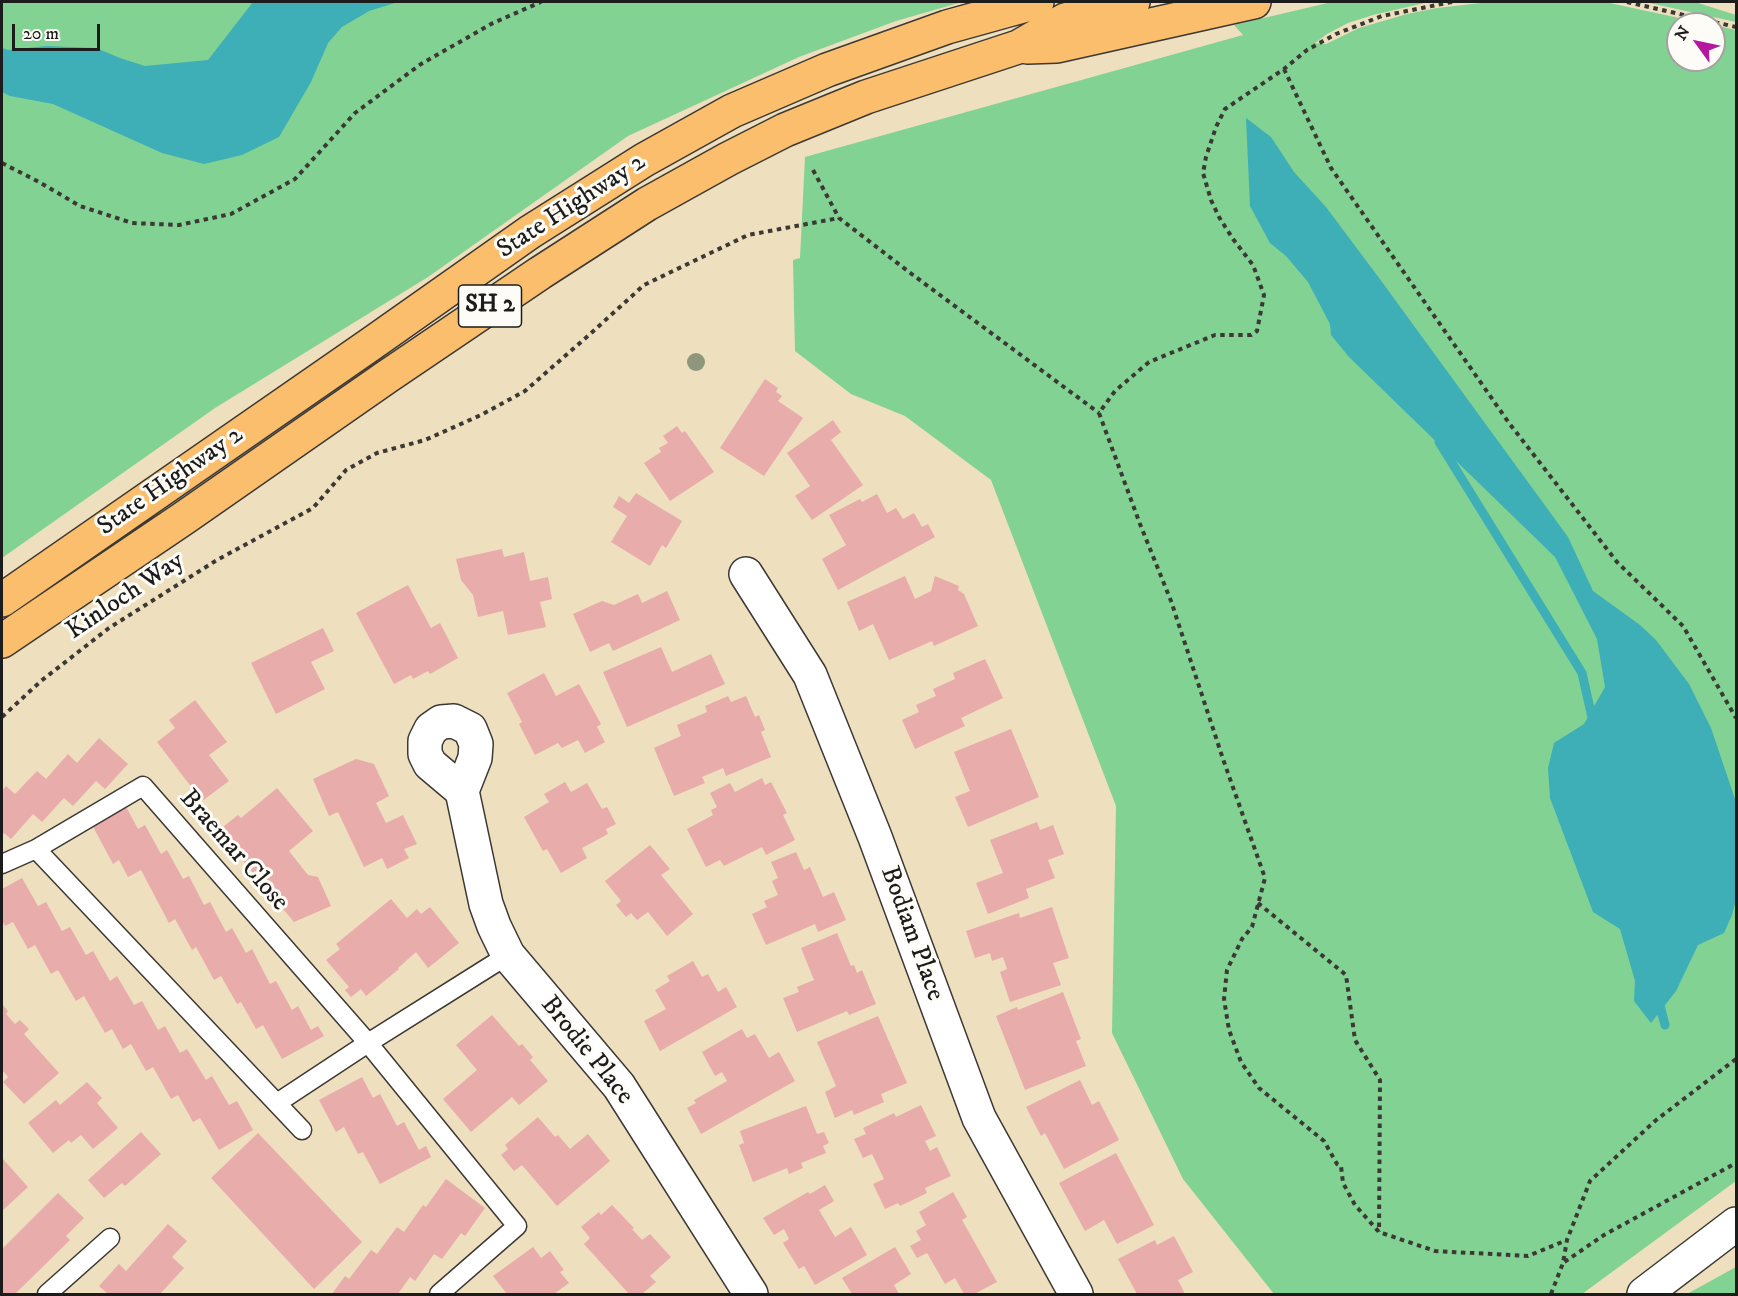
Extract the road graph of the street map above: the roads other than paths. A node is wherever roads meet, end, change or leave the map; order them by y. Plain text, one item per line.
1 (1037, 2) edge
2 (1133, 2) edge
3 (1254, 2) edge
4 (1018, 47) junction
5 (746, 574) dead end
6 (2, 600) edge
7 (2, 641) edge
8 (462, 791) dead end
9 (36, 849) junction
10 (2, 864) edge
11 (508, 956) junction
12 (368, 1043) junction
13 (277, 1102) junction
14 (302, 1130) dead end
15 (1735, 1226) edge
16 (110, 1238) dead end
17 (46, 1294) edge
18 (439, 1294) edge
19 (751, 1294) edge
20 (1076, 1294) edge
21 (1644, 1294) edge

1 - 6 highway, State Highway 2 / SH 2
2 - 4 highway, SH 2
3 - 4 highway
4 - 7 highway, State Highway 2 / SH 2
5 - 20 street, Bodiam Place
8 - 11 street, Brodie Place
9 - 10 lane, Braemar Close
9 - 12 lane, Braemar Close
9 - 13 lane
11 - 12 lane
11 - 19 street, Brodie Place
12 - 13 lane
12 - 18 lane, Braemar Close
13 - 14 lane
15 - 21 street
16 - 17 lane

